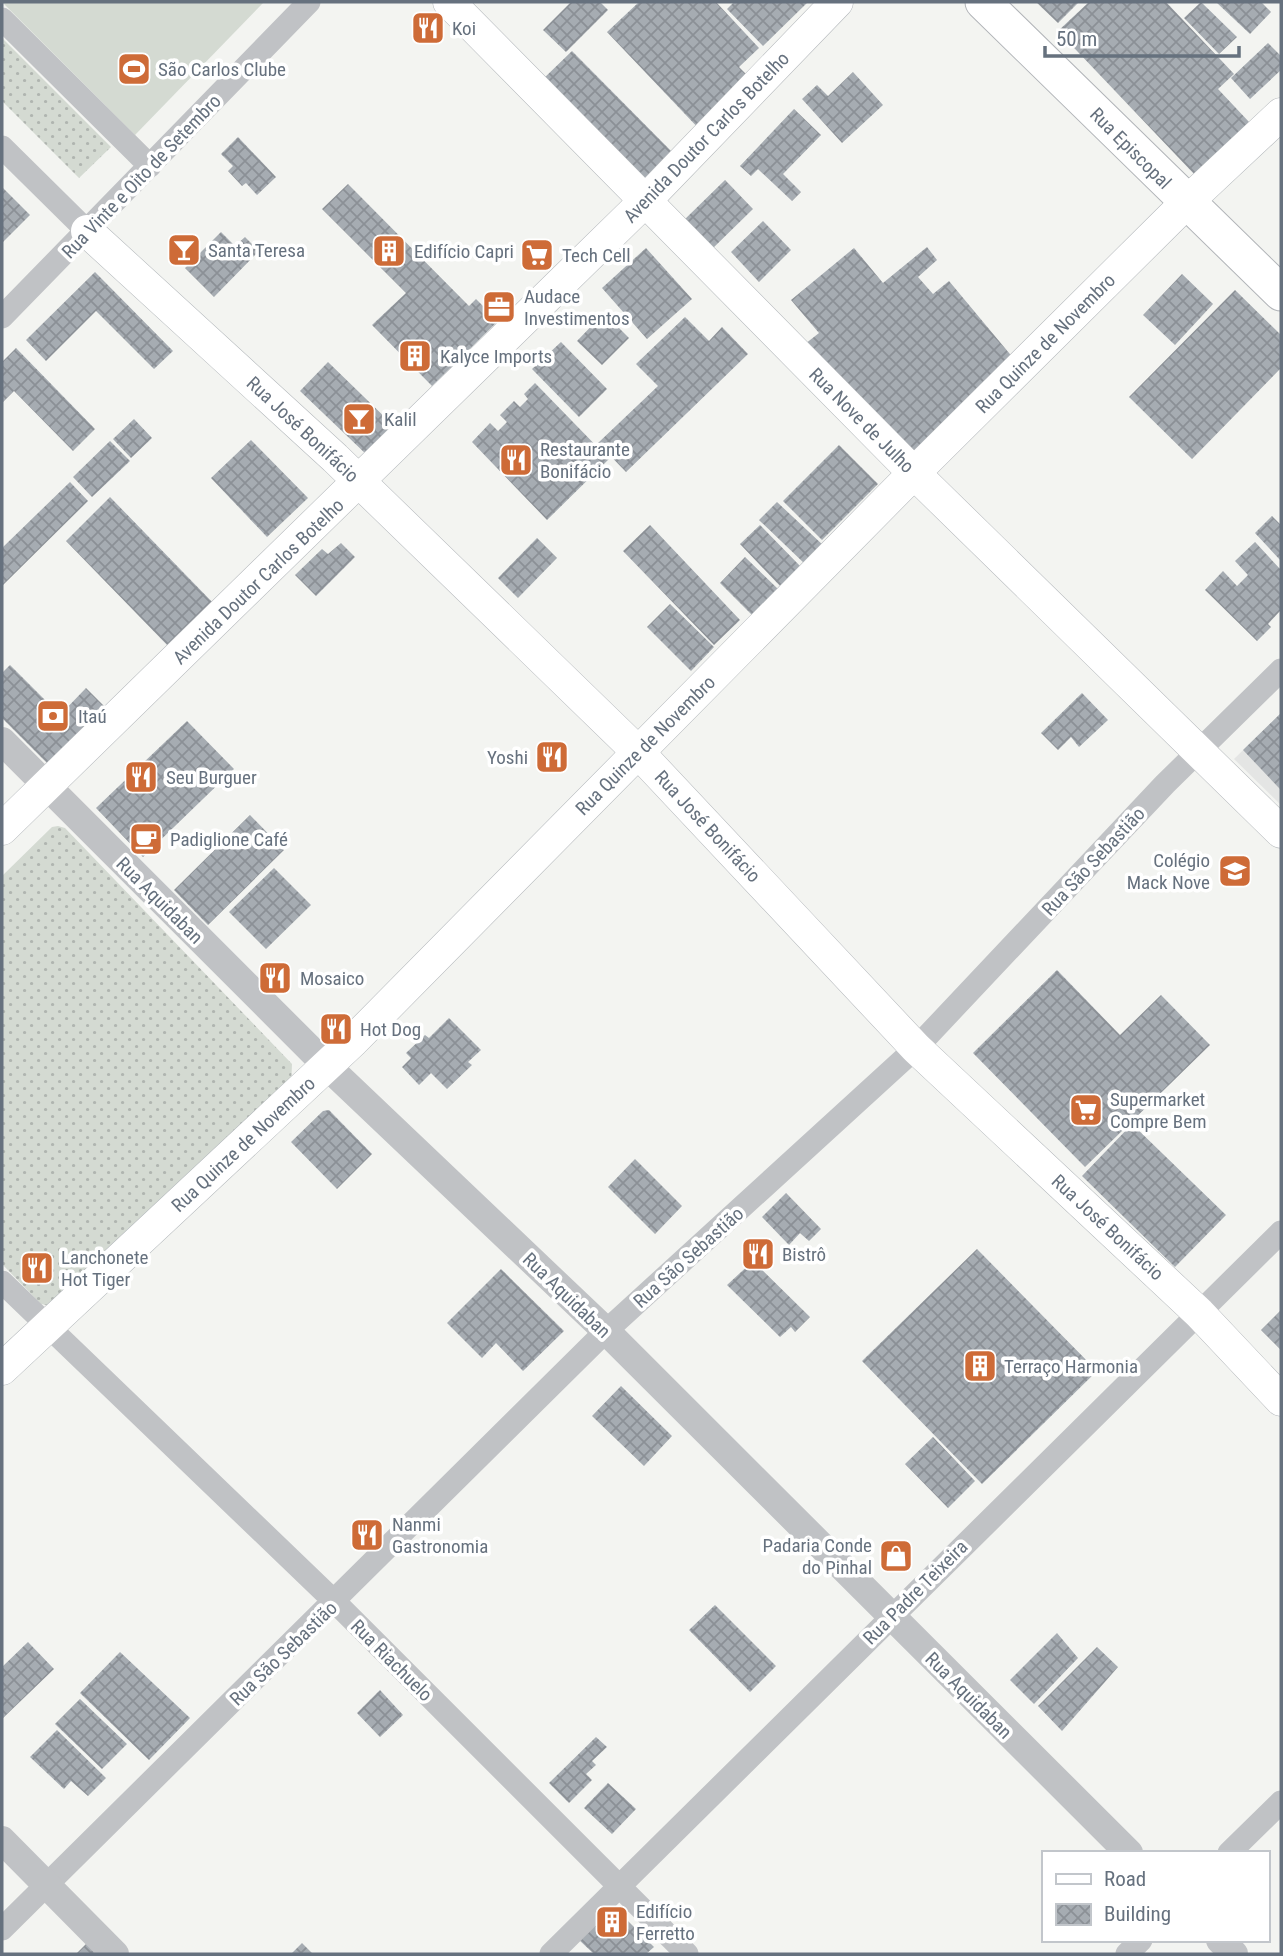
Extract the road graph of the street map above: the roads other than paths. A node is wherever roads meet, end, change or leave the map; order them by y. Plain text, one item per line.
1 (309, 2) edge
2 (449, 2) edge
3 (837, 2) edge
4 (983, 2) edge
5 (2, 19) edge
6 (1281, 114) edge
7 (2, 147) edge
8 (150, 166) junction
9 (644, 202) junction
10 (1186, 203) junction
11 (87, 231) junction
12 (1281, 293) edge
13 (2, 317) edge
14 (915, 473) junction
15 (359, 482) junction
16 (1281, 670) edge
17 (2, 741) edge
18 (1200, 751) junction
19 (639, 753) junction
20 (46, 786) junction
21 (2, 829) edge
22 (1281, 832) edge
23 (916, 1048) junction
24 (327, 1066) junction
25 (1281, 1232) edge
26 (2, 1282) edge
27 (1199, 1312) junction
28 (47, 1325) junction
29 (606, 1332) junction
30 (2, 1369) edge
31 (1281, 1400) edge
32 (335, 1602) junction
33 (890, 1617) junction
34 (1281, 1802) edge
35 (2, 1840) edge
36 (1127, 1851) edge
37 (1231, 1851) edge
38 (46, 1885) junction
39 (619, 1888) junction
40 (2, 1929) edge
41 (115, 1954) edge
42 (551, 1954) edge
43 (687, 1954) edge

1 - 8 street, Rua Vinte e Oito de Setembro
2 - 9 main road, Rua Nove de Julho
3 - 9 main road, Avenida Doutor Carlos Botelho
4 - 10 main road, Rua Episcopal
5 - 8 street
6 - 10 main road, Rua Quinze de Novembro
7 - 11 street, Rua José Bonifácio
8 - 11 street, Rua Vinte e Oito de Setembro
9 - 14 main road, Rua Nove de Julho
9 - 15 main road, Avenida Doutor Carlos Botelho
10 - 12 main road, Rua Episcopal
10 - 14 main road, Rua Quinze de Novembro
11 - 13 street, Rua Vinte e Oito de Setembro
11 - 15 main road, Rua José Bonifácio
14 - 18 main road, Rua Nove de Julho
14 - 19 main road, Rua Quinze de Novembro
15 - 19 main road, Rua José Bonifácio
15 - 20 main road, Avenida Doutor Carlos Botelho
16 - 18 street, Rua São Sebastião
17 - 20 street, Rua Aquidaban
18 - 22 main road, Rua Nove de Julho
18 - 23 street, Rua São Sebastião
19 - 23 main road, Rua José Bonifácio
19 - 24 main road, Rua Quinze de Novembro
20 - 21 main road, Avenida Doutor Carlos Botelho
20 - 24 street, Rua Aquidaban
23 - 27 main road, Rua José Bonifácio
23 - 29 street, Rua São Sebastião
24 - 28 main road, Rua Quinze de Novembro
24 - 29 street, Rua Aquidaban
25 - 27 street, Rua Padre Teixeira
26 - 28 street, Rua Riachuelo
27 - 31 main road, Rua José Bonifácio
27 - 33 street, Rua Padre Teixeira
28 - 30 main road, Rua Quinze de Novembro
28 - 32 street, Rua Riachuelo
29 - 32 street, Rua São Sebastião
29 - 33 street, Rua Aquidaban
32 - 38 street, Rua São Sebastião
32 - 39 street, Rua Riachuelo
33 - 36 street, Rua Aquidaban
33 - 39 street, Rua Padre Teixeira
34 - 37 street
35 - 38 street
38 - 40 street, Rua São Sebastião
38 - 41 street
39 - 42 street, Rua Padre Teixeira
39 - 43 street, Rua Riachuelo

